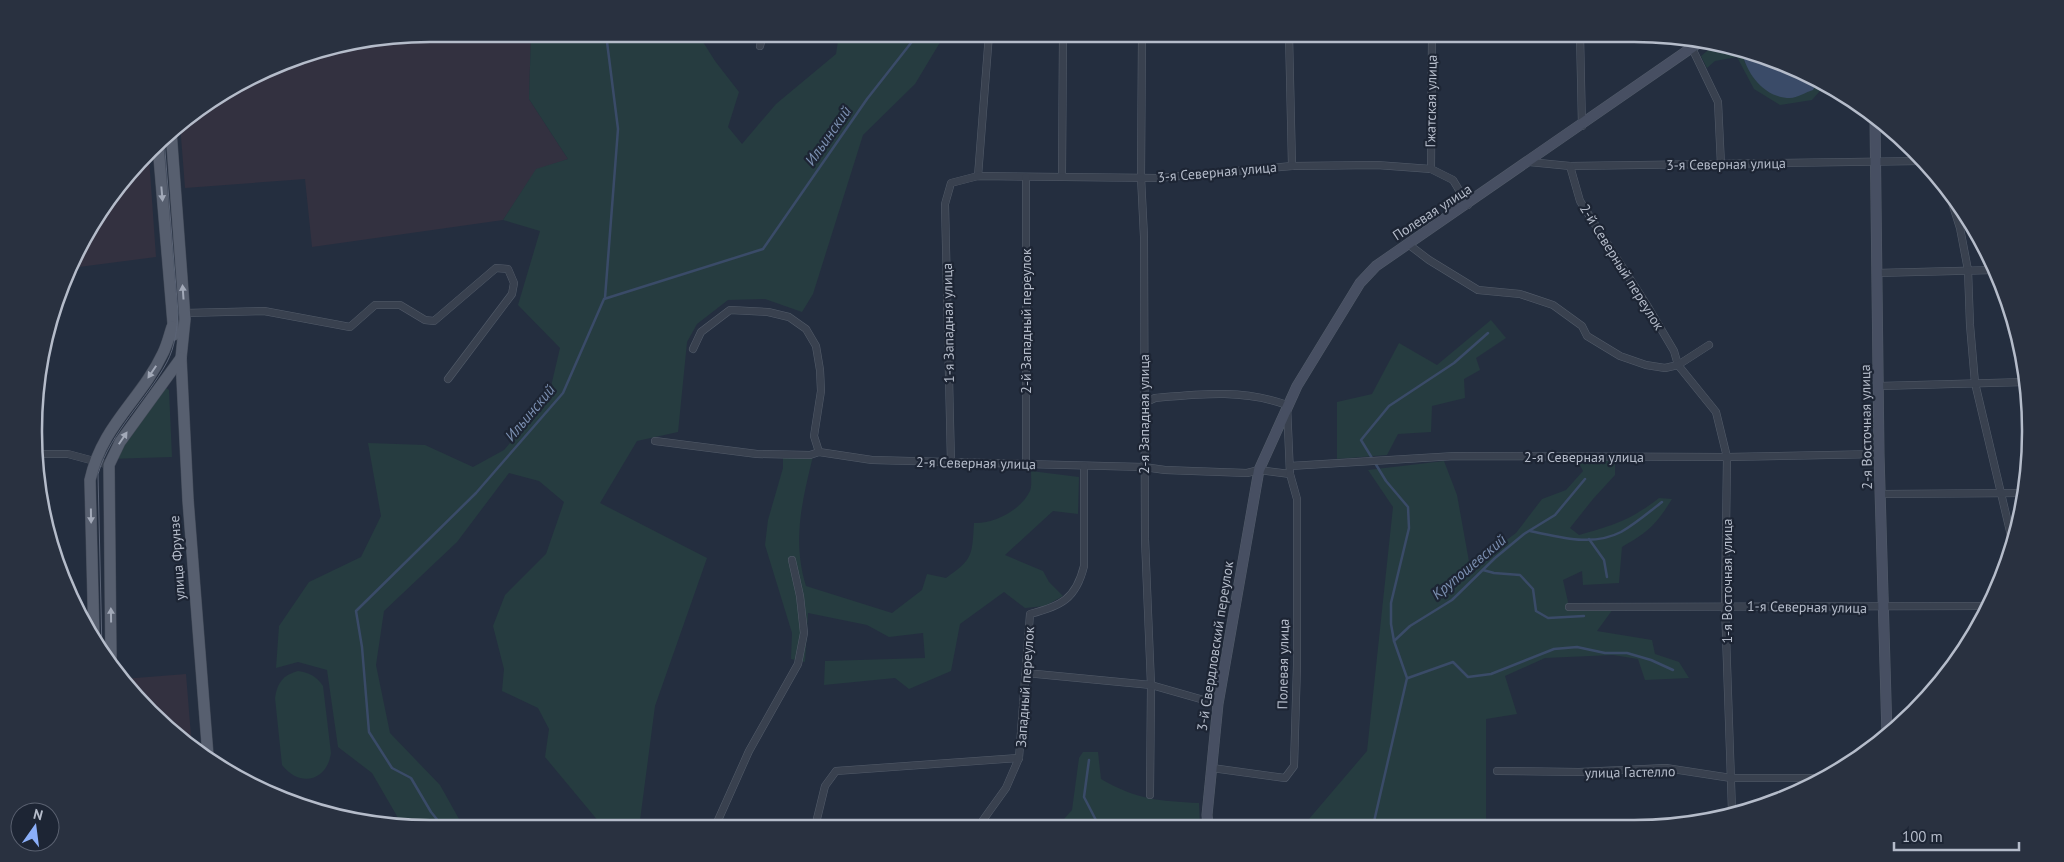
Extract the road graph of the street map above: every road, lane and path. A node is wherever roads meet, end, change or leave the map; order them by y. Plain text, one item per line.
1 (761, 42) edge
2 (988, 42) edge
3 (1063, 42) edge
4 (1142, 42) edge
5 (1289, 42) edge
6 (1432, 42) edge
7 (1580, 42) edge
8 (760, 46) dead end
9 (1692, 47) edge
10 (1695, 48) edge
11 (1582, 126) junction
12 (1875, 128) edge
13 (172, 142) edge
14 (159, 154) edge
15 (1877, 161) junction
16 (1529, 162) junction
17 (1913, 162) edge
18 (1721, 165) junction
19 (1292, 166) junction
20 (1570, 166) junction
21 (1431, 169) junction
22 (1062, 175) junction
23 (978, 176) junction
24 (1026, 177) junction
25 (1141, 177) junction
26 (951, 183) joint
27 (1468, 205) junction
28 (1956, 215) edge
29 (1408, 244) junction
30 (1968, 270) junction
31 (1986, 270) edge
32 (1876, 273) junction
33 (185, 313) junction
34 (172, 327) junction
35 (1709, 345) dead end
36 (693, 349) dead end
37 (181, 358) junction
38 (1678, 365) junction
39 (448, 379) dead end
40 (2018, 382) edge
41 (1976, 383) junction
42 (1879, 386) junction
43 (1144, 403) junction
44 (1287, 405) junction
45 (655, 441) dead end
46 (819, 452) junction
47 (43, 454) edge
48 (1879, 454) junction
49 (1727, 457) junction
50 (94, 461) junction
51 (951, 463) junction
52 (1026, 464) junction
53 (109, 465) junction
54 (1084, 466) junction
55 (1290, 466) junction
56 (1144, 467) junction
57 (1259, 470) junction
58 (1290, 474) junction
59 (2002, 493) junction
60 (2016, 493) edge
61 (1881, 494) junction
62 (2009, 528) edge
63 (792, 560) dead end
64 (1725, 605) junction
65 (1979, 606) edge
66 (1569, 607) dead end
67 (1884, 608) junction
68 (94, 622) edge
69 (111, 651) edge
70 (1026, 673) junction
71 (1151, 686) junction
72 (1218, 704) junction
73 (1886, 726) edge
74 (207, 749) edge
75 (1019, 758) junction
76 (1212, 768) junction
77 (1497, 771) dead end
78 (1731, 778) junction
79 (1807, 778) edge
80 (1150, 795) dead end
81 (1732, 807) edge
82 (719, 820) edge
83 (817, 820) edge
84 (983, 820) edge
85 (1207, 820) edge

1 - 8 street
2 - 23 street
3 - 22 street
4 - 25 street, 2-я Западная улица
5 - 19 street
6 - 21 street, Гжатская улица
7 - 11 street
9 - 11 main road, Полевая улица
10 - 18 street
11 - 16 main road, Полевая улица
12 - 15 main road, 2-я Восточная улица
33 -> 13 main road, улица Фрунзе
14 -> 34 main road, улица Фрунзе
15 - 17 street, 3-я Северная улица
15 - 18 street, 3-я Северная улица
15 - 32 main road, 2-я Восточная улица
16 - 20 street, 3-я Северная улица
16 - 27 main road, Полевая улица
18 - 20 street, 3-я Северная улица
19 - 21 street, 3-я Северная улица
19 - 25 street, 3-я Северная улица
20 - 38 street, 2-й Северный переулок
21 - 27 street, 3-я Северная улица
22 - 24 street, 3-я Северная улица
22 - 25 street, 3-я Северная улица
23 - 24 street, 3-я Северная улица
23 - 26 street, 3-я Северная улица
24 - 52 street, 2-й Западный переулок
25 - 43 street, 2-я Западная улица
26 - 51 street, 1-я Западная улица
27 - 29 main road, Полевая улица
28 - 30 street
29 - 38 street
29 - 44 main road, Полевая улица
30 - 31 street
30 - 32 street
30 - 41 street
32 - 42 main road, 2-я Восточная улица
33 - 37 main road, улица Фрунзе
33 - 39 street
34 - 37 main road, улица Фрунзе
34 -> 50 main road
35 - 38 street
36 - 46 street
53 -> 37 main road
37 - 74 main road, улица Фрунзе
38 - 49 street, 1-я Восточная улица
40 - 41 street
41 - 42 street
41 - 59 street
42 - 48 main road, 2-я Восточная улица
43 - 44 street
43 - 56 street, 2-я Западная улица
44 - 55 street
44 - 57 main road, Полевая улица
45 - 46 street, 2-я Северная улица
46 - 51 street, 2-я Северная улица
47 - 50 street
48 - 49 street, 2-я Северная улица
48 - 61 main road, 2-я Восточная улица
49 - 55 street, 2-я Северная улица
49 - 64 street, 1-я Восточная улица
50 - 53 street
50 -> 68 main road
51 - 52 street, 2-я Северная улица
52 - 54 street, 2-я Северная улица
69 -> 53 main road
54 - 56 street, 2-я Северная улица
54 - 70 street, Западный переулок
55 - 58 street
56 - 57 street, 2-я Северная улица
56 - 71 street, 2-я Западная улица
57 - 58 street, 2-я Северная улица
57 - 72 main road, 3-й Свердловский переулок
58 - 76 street, Полевая улица
59 - 60 street
59 - 61 street
59 - 62 street
61 - 67 main road, 2-я Восточная улица
63 - 82 street
64 - 66 street, 1-я Северная улица
64 - 67 street, 1-я Северная улица
64 - 78 street, 1-я Восточная улица
65 - 67 street, 1-я Северная улица
67 - 73 main road, 2-я Восточная улица
70 - 71 street
70 - 75 street, Западный переулок
71 - 72 street
71 - 80 street, 2-я Западная улица
72 - 76 main road, 3-й Свердловский переулок
75 - 83 street
75 - 84 street, Западный переулок
76 - 85 main road, 3-й Свердловский переулок
77 - 78 street, улица Гастелло
78 - 79 street, улица Гастелло
78 - 81 street, 1-я Восточная улица

